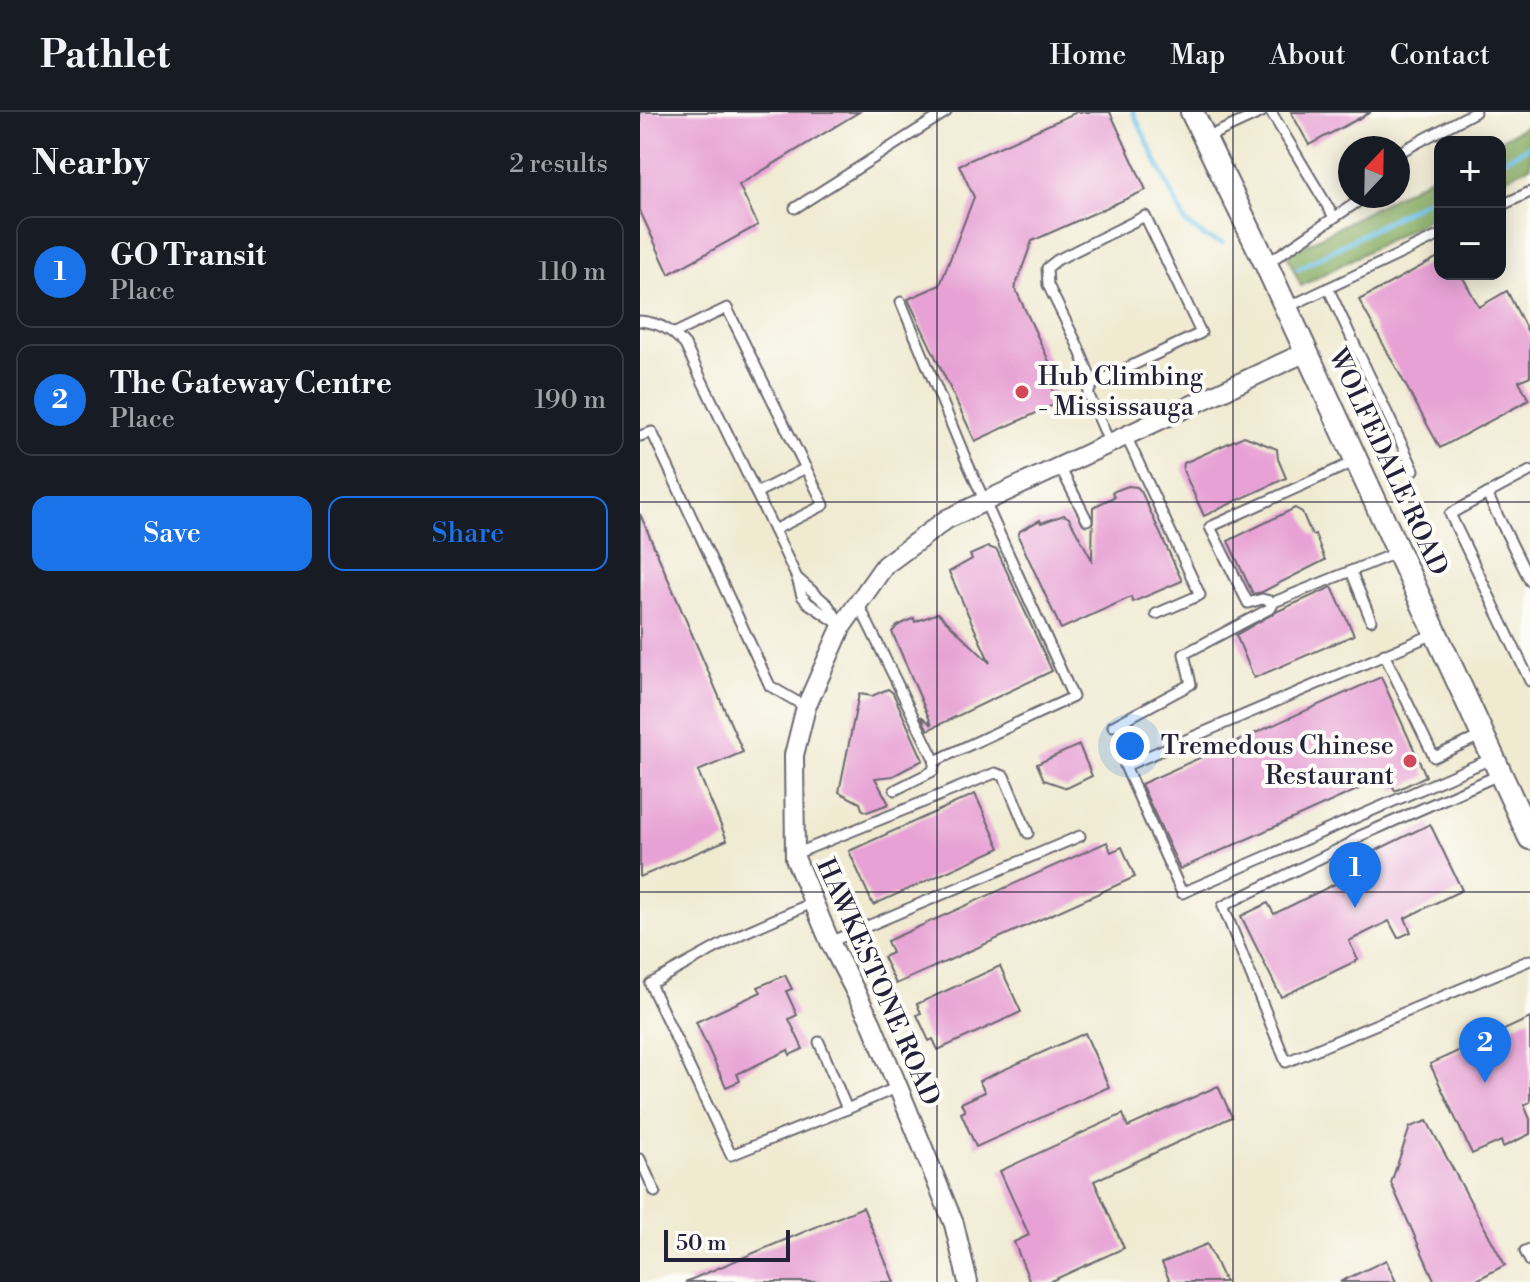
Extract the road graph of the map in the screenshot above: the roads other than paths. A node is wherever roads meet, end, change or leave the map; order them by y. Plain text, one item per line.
1 (946, 112) edge
2 (1192, 112) edge
3 (1262, 112) edge
4 (1271, 112) edge
5 (1475, 112) edge
6 (1203, 139) junction
7 (1410, 147) edge
8 (1530, 192) edge
9 (1506, 203) edge
10 (795, 208) dead end
11 (1348, 208) edge
12 (1334, 217) junction
13 (1434, 238) edge
14 (1266, 264) junction
15 (1328, 288) junction
16 (901, 302) dead end
17 (1286, 308) junction
18 (640, 321) edge
19 (675, 333) junction
20 (1306, 352) junction
21 (1093, 384) junction
22 (640, 436) edge
23 (1118, 440) junction
24 (1356, 461) junction
25 (1060, 467) junction
26 (806, 468) junction
27 (1414, 470) dead end
28 (1529, 475) edge
29 (756, 493) junction
30 (1487, 494) junction
31 (986, 502) junction
32 (1087, 520) dead end
33 (774, 530) junction
34 (1398, 552) junction
35 (1351, 571) junction
36 (1530, 581) edge
37 (1274, 602) junction
38 (858, 603) junction
39 (1156, 614) dead end
40 (1371, 620) dead end
41 (842, 626) junction
42 (1436, 633) junction
43 (1384, 654) junction
44 (1527, 666) edge
45 (1530, 681) edge
46 (806, 707) junction
47 (1113, 726) dead end
48 (1483, 735) junction
49 (935, 761) junction
50 (1497, 766) junction
51 (895, 790) dead end
52 (1028, 833) dead end
53 (1080, 836) dead end
54 (1530, 838) edge
55 (795, 854) junction
56 (812, 903) junction
57 (830, 942) junction
58 (1530, 960) edge
59 (645, 986) edge
60 (819, 1042) dead end
61 (898, 1087) junction
62 (847, 1109) junction
63 (640, 1159) edge
64 (655, 1192) dead end
65 (1530, 1249) edge
66 (1530, 1261) edge
67 (968, 1282) edge

1 - 10 lane
2 - 6 street, WOLFEDALE ROAD
3 - 6 lane
4 - 12 lane
5 - 7 lane
6 - 14 street, WOLFEDALE ROAD
8 - 9 lane
11 - 12 lane
12 - 14 lane
13 - 15 lane
14 - 17 street, WOLFEDALE ROAD
15 - 17 lane
15 - 27 lane
16 - 31 lane
17 - 20 street, WOLFEDALE ROAD
18 - 19 lane
19 - 26 lane
19 - 29 lane
20 - 23 street, HAWKESTONE ROAD
20 - 24 street, WOLFEDALE ROAD
21 - 21 lane
21 - 23 lane
22 - 46 lane
23 - 25 street, HAWKESTONE ROAD
23 - 39 lane
24 - 34 street, WOLFEDALE ROAD
24 - 37 lane
25 - 31 street, HAWKESTONE ROAD
25 - 32 lane
26 - 29 lane
26 - 33 lane
28 - 30 lane
29 - 33 lane
30 - 36 lane
30 - 44 lane
31 - 38 street, HAWKESTONE ROAD
31 - 49 lane
33 - 41 lane
34 - 35 lane
34 - 42 street, WOLFEDALE ROAD
35 - 37 lane
35 - 40 lane
37 - 47 lane
38 - 41 street, HAWKESTONE ROAD
38 - 49 lane
41 - 46 street, HAWKESTONE ROAD
42 - 43 lane
42 - 48 street, WOLFEDALE ROAD
43 - 48 lane
43 - 50 lane
44 - 45 lane
46 - 55 street, HAWKESTONE ROAD
48 - 50 street, WOLFEDALE ROAD
49 - 51 lane
50 - 54 street, WOLFEDALE ROAD
50 - 58 lane
52 - 55 lane
53 - 57 lane
55 - 56 street, HAWKESTONE ROAD
56 - 57 street, HAWKESTONE ROAD
56 - 59 lane
57 - 61 street, HAWKESTONE ROAD
59 - 62 lane
60 - 62 lane
61 - 62 lane
61 - 67 street, HAWKESTONE ROAD
63 - 64 lane
65 - 66 lane

